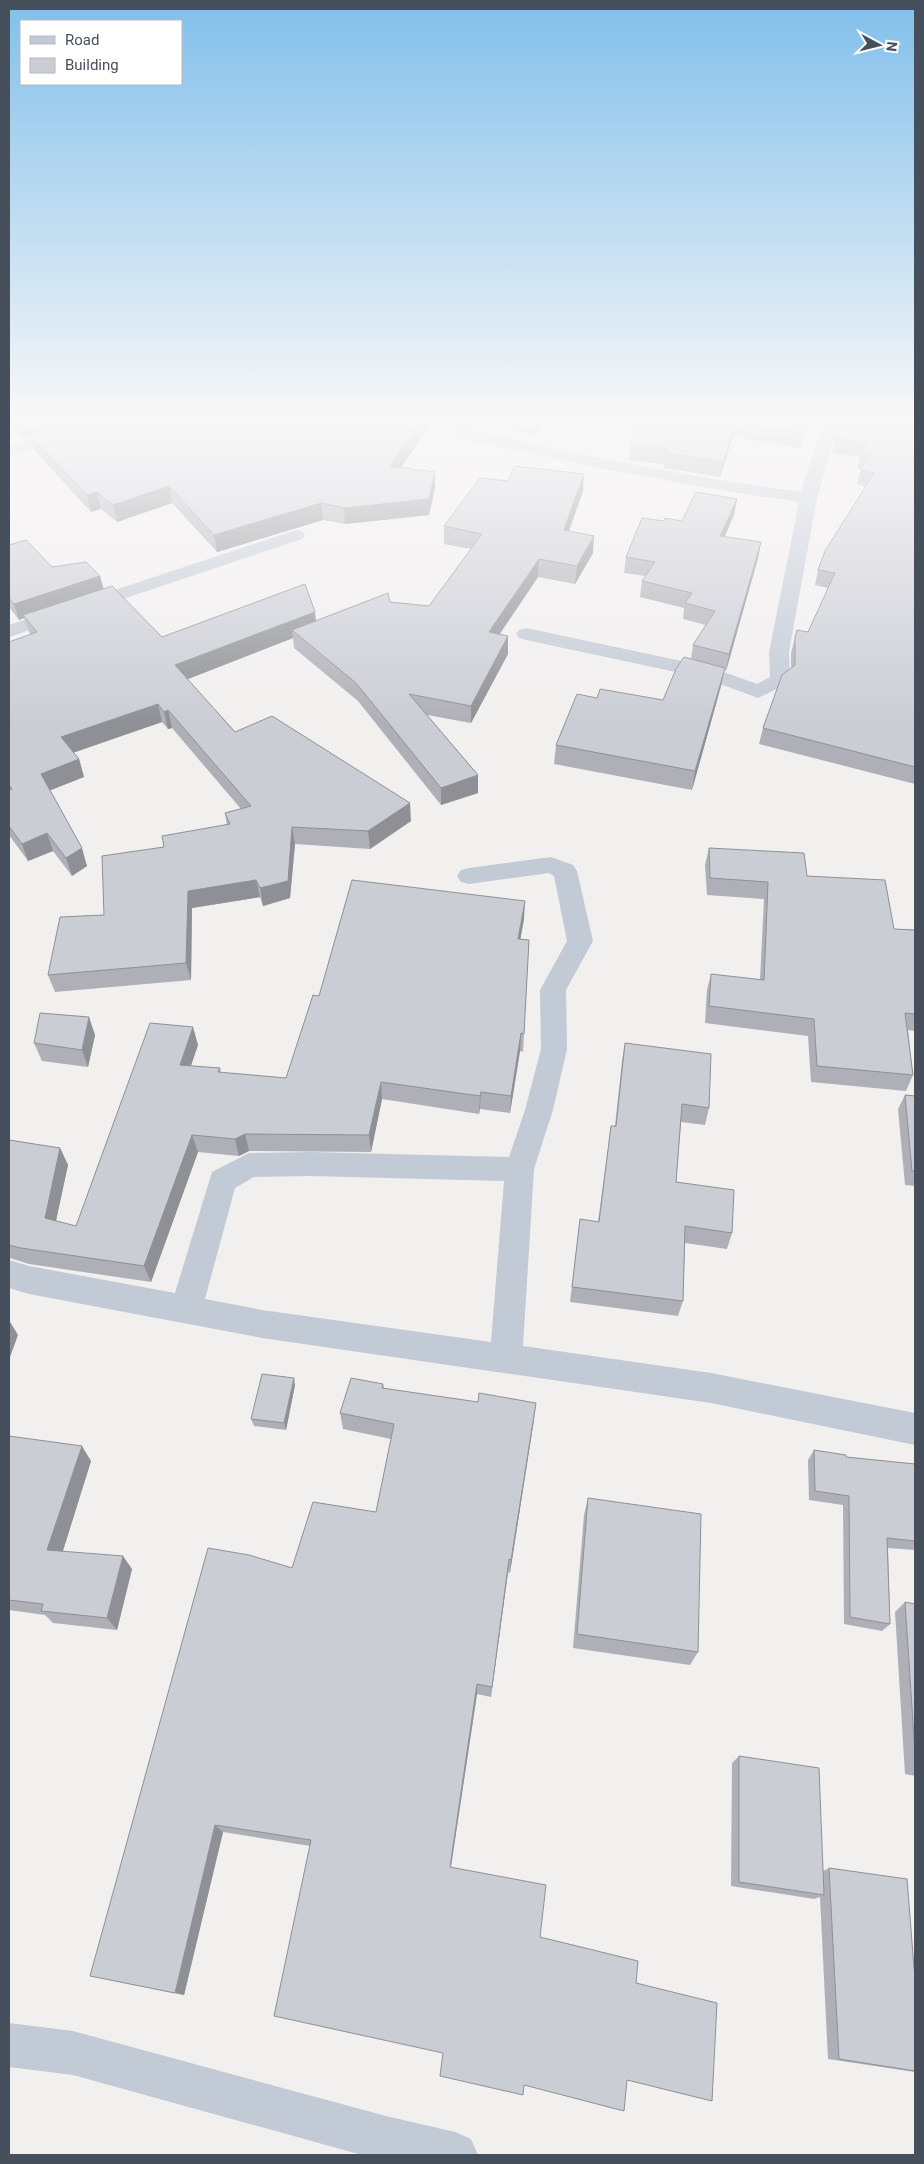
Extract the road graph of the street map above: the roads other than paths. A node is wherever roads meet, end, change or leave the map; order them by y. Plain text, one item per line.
1 (803, 523) edge
2 (296, 535) dead end
3 (9, 631) edge
4 (526, 634) dead end
5 (469, 876) dead end
6 (519, 1169) junction
7 (9, 1274) edge
8 (186, 1310) junction
9 (506, 1359) junction
10 (915, 1429) edge
11 (9, 2045) edge
12 (455, 2155) edge

1 - 4 street
2 - 3 street
5 - 6 street
6 - 8 street
6 - 9 street
7 - 8 street
8 - 9 street
9 - 10 street
11 - 12 street

